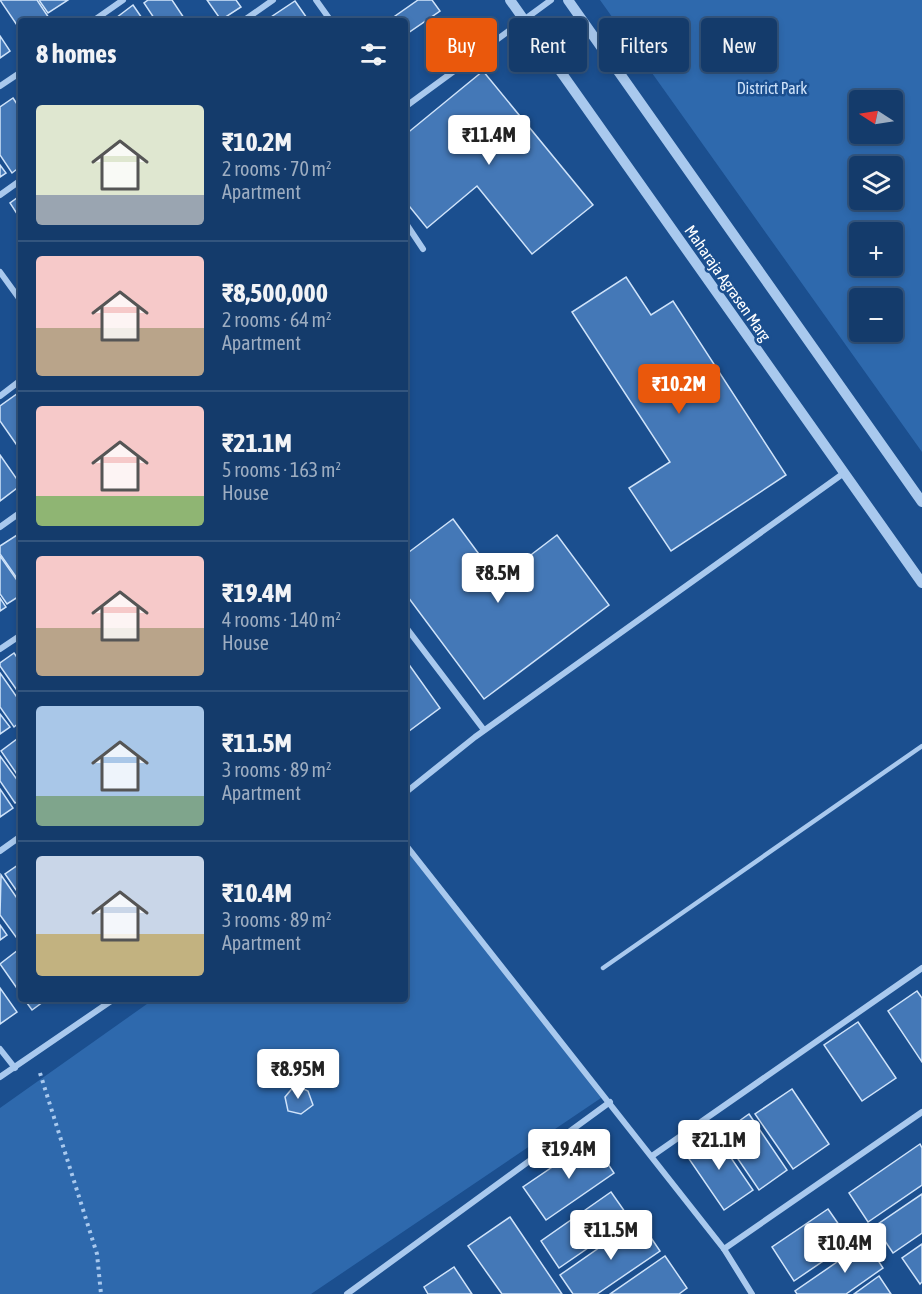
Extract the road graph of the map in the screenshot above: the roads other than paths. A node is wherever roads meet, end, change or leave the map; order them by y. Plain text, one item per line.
1 (123, 0) edge
2 (273, 0) edge
3 (316, 0) edge
4 (510, 0) edge
5 (551, 0) edge
6 (568, 0) edge
7 (97, 18) edge
8 (247, 18) edge
9 (329, 18) edge
10 (523, 18) edge
11 (527, 18) edge
12 (509, 31) edge
13 (561, 72) edge
14 (18, 74) edge
15 (0, 86) edge
16 (408, 105) edge
17 (18, 182) edge
18 (0, 195) edge
19 (408, 226) edge
20 (423, 249) dead end
21 (0, 272) edge
22 (18, 297) edge
23 (18, 382) edge
24 (0, 396) edge
25 (844, 473) junction
26 (922, 502) edge
27 (18, 514) edge
28 (0, 527) edge
29 (922, 583) edge
30 (408, 630) edge
31 (18, 636) edge
32 (0, 649) edge
33 (484, 730) junction
34 (922, 746) edge
35 (408, 791) edge
36 (18, 838) edge
37 (408, 848) edge
38 (0, 851) edge
39 (603, 968) dead end
40 (922, 968) edge
41 (110, 1002) edge
42 (0, 1049) edge
43 (15, 1068) junction
44 (0, 1077) edge
45 (610, 1102) junction
46 (922, 1112) edge
47 (652, 1156) junction
48 (724, 1249) junction
49 (347, 1294) edge
50 (752, 1294) edge

1 - 7 street
2 - 8 street
3 - 9 street
4 - 10 street, Maharaja Agrasen Marg
5 - 11 street
6 - 26 street, Maharaja Agrasen Marg
12 - 16 street
13 - 25 street, Maharaja Agrasen Marg
14 - 15 street
17 - 18 street
19 - 20 street
21 - 22 street
23 - 24 street
25 - 29 street, Maharaja Agrasen Marg
25 - 33 street
27 - 28 street
30 - 33 street
31 - 32 street
33 - 35 street
34 - 39 lane
36 - 38 street
37 - 45 street
40 - 47 street
41 - 43 street
42 - 43 street
43 - 44 street
45 - 47 street
45 - 49 street
46 - 48 street
47 - 48 street
48 - 50 street

